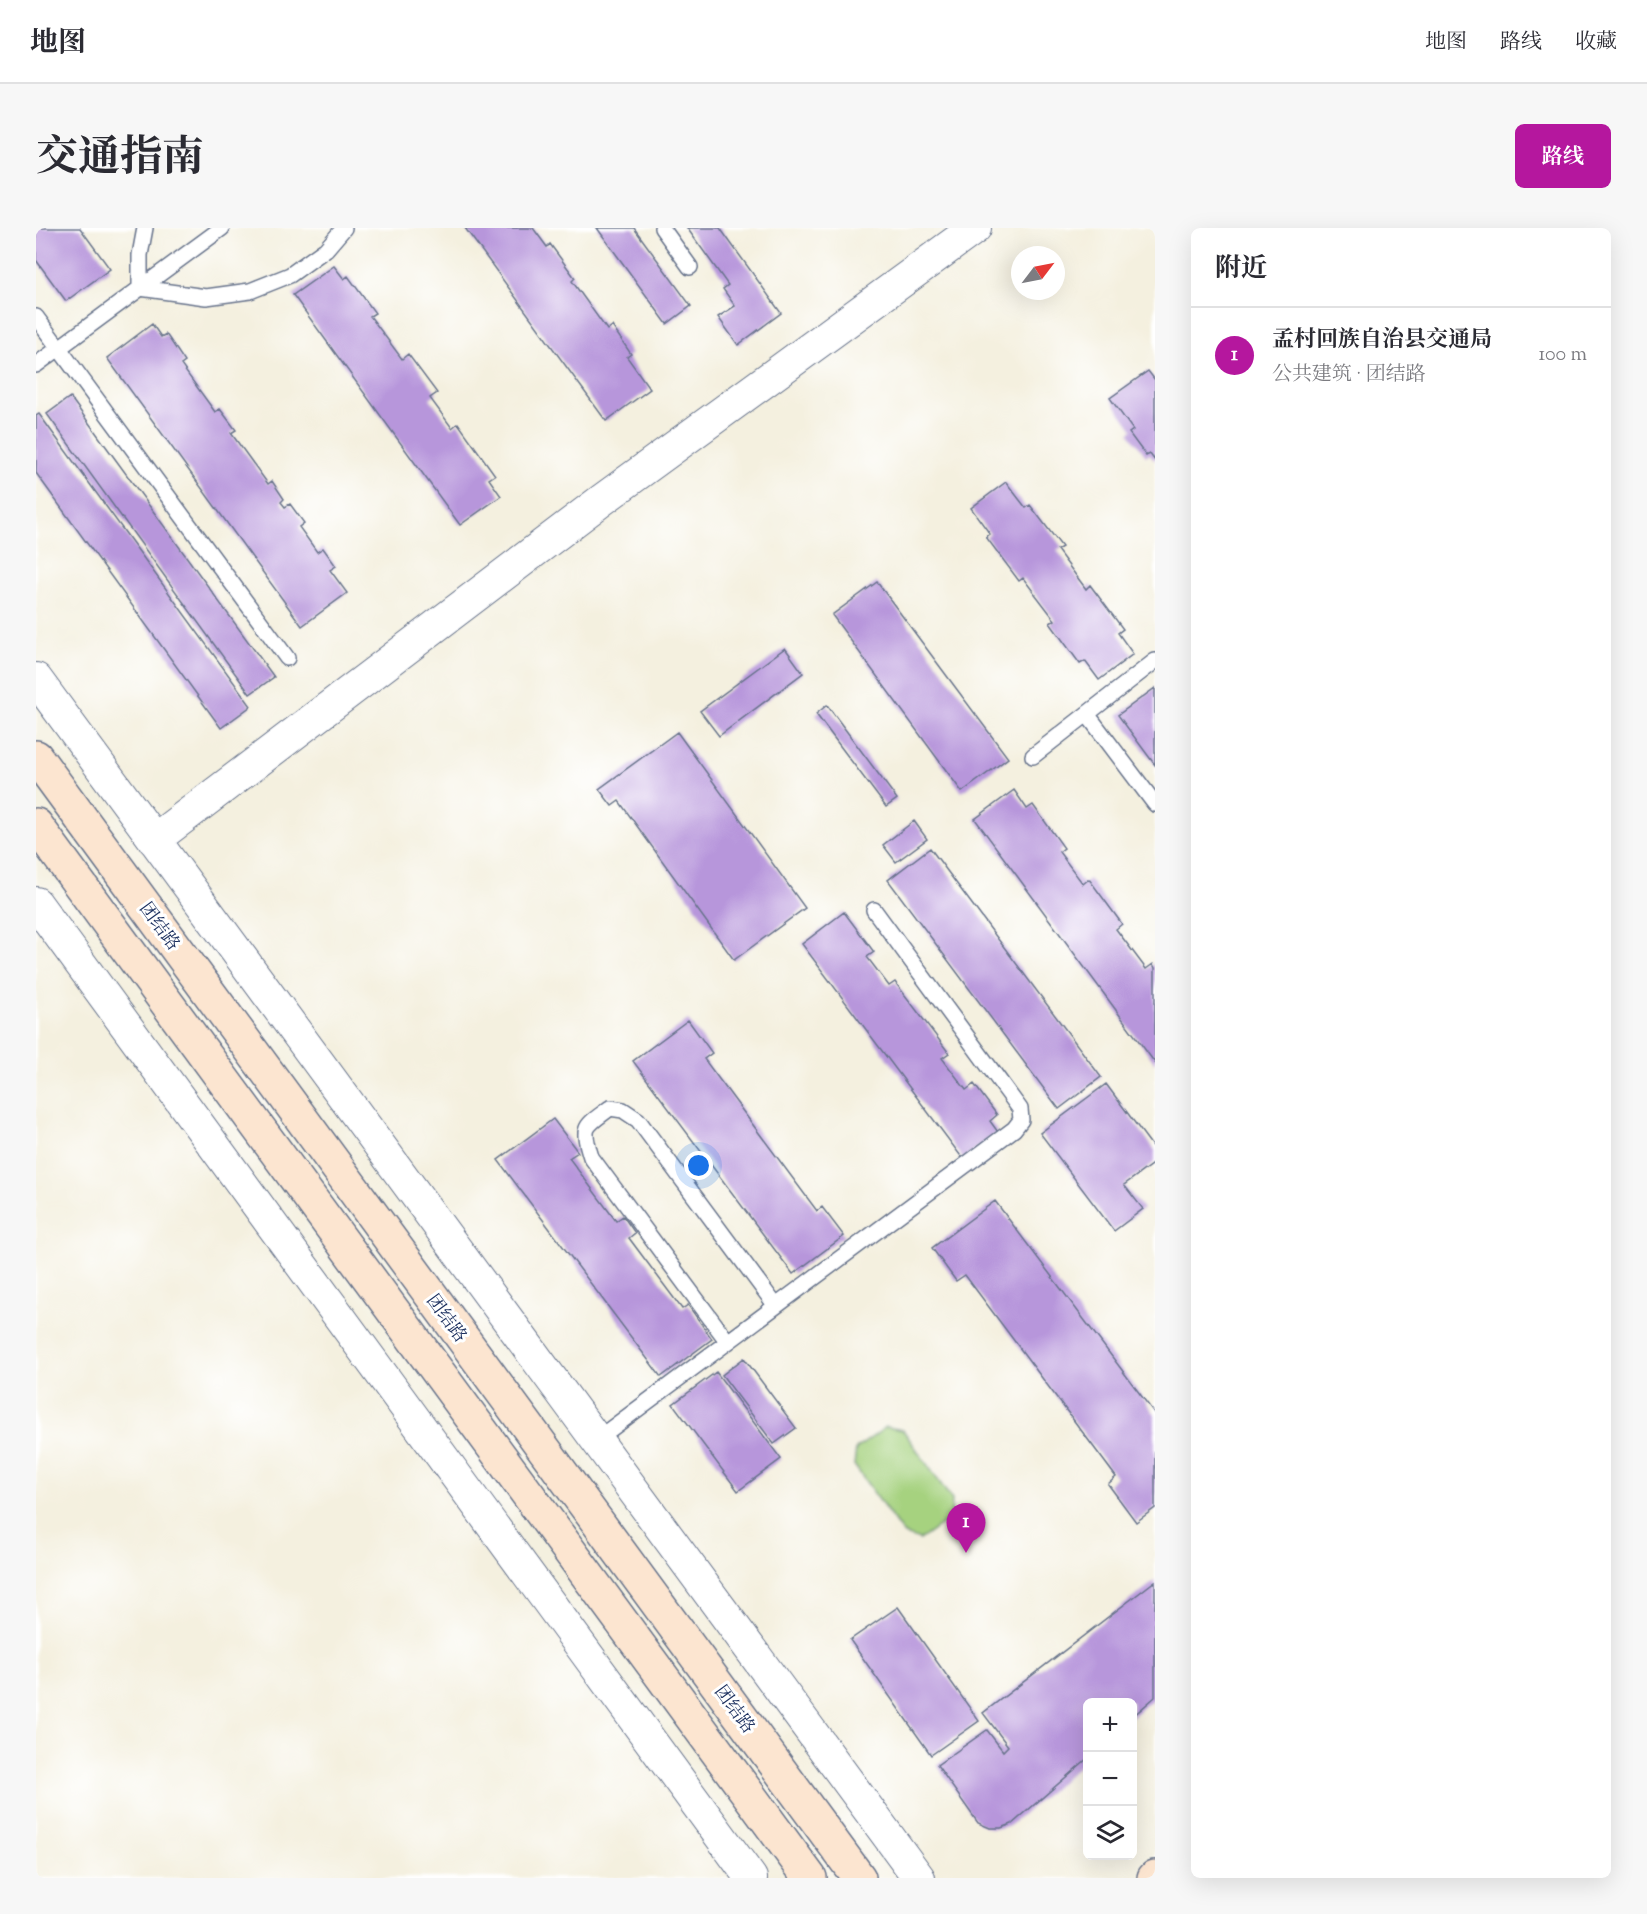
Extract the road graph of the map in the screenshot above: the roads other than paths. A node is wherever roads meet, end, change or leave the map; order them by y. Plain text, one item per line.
1 (145, 228) edge
2 (222, 228) edge
3 (344, 228) edge
4 (662, 228) edge
5 (975, 228) edge
6 (690, 267) dead end
7 (140, 288) junction
8 (36, 317) edge
9 (59, 348) junction
10 (36, 365) edge
11 (287, 658) dead end
12 (1155, 661) edge
13 (36, 679) edge
14 (1087, 714) junction
15 (1033, 756) dead end
16 (36, 757) edge
17 (1155, 804) edge
18 (36, 825) edge
19 (154, 840) junction
20 (82, 887) junction
21 (874, 910) dead end
22 (39, 913) edge
23 (776, 1306) junction
24 (728, 1342) junction
25 (596, 1440) junction
26 (751, 1878) edge
27 (810, 1878) edge
28 (859, 1878) edge
29 (919, 1878) edge

1 - 7 lane
2 - 7 lane
3 - 7 lane
4 - 6 lane
5 - 19 street
7 - 9 lane
8 - 9 lane
9 - 10 lane
9 - 11 lane
12 - 14 lane
13 - 19 street
14 - 15 lane
14 - 17 lane
16 - 28 main road, 团结路
18 - 20 main road
19 - 25 street
20 - 22 street
20 - 27 main road
21 - 23 lane
22 - 26 street
23 - 24 lane
23 - 24 lane
24 - 25 lane
25 - 29 street

